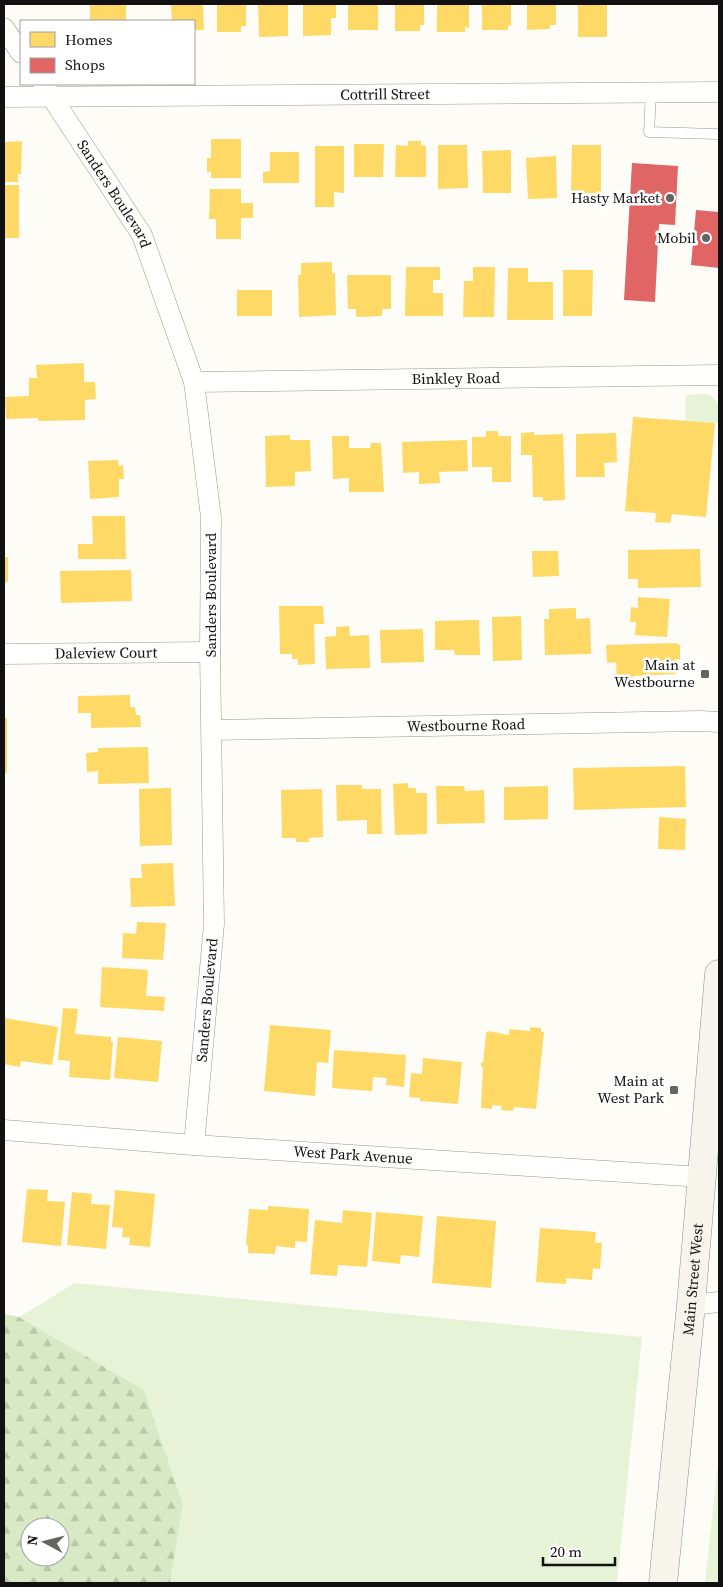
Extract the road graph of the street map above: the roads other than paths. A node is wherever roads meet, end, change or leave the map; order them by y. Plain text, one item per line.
1 (4, 28) edge
2 (20, 52) edge
3 (47, 90) edge
4 (651, 92) junction
5 (719, 92) edge
6 (4, 97) edge
7 (717, 134) dead end
8 (719, 375) edge
9 (194, 382) junction
10 (210, 652) junction
11 (4, 654) edge
12 (719, 722) edge
13 (212, 730) junction
14 (719, 974) edge
15 (4, 1130) edge
16 (194, 1145) junction
17 (702, 1177) junction
18 (719, 1302) edge
19 (691, 1304) junction
20 (663, 1583) edge

1 - 2 street
3 - 4 street, Cottrill Street
3 - 6 street, Cottrill Street
3 - 9 street, Sanders Boulevard
4 - 5 street, Cottrill Street
4 - 7 lane
8 - 9 street, Binkley Road
9 - 10 street, Sanders Boulevard
10 - 11 street, Daleview Court
10 - 13 street, Sanders Boulevard
12 - 13 street, Westbourne Road
13 - 16 street, Sanders Boulevard
14 - 17 main road, Main Street West
15 - 16 street, West Park Avenue
16 - 17 street, West Park Avenue
17 - 19 main road, Main Street West
18 - 19 street
19 - 20 main road, Main Street West

